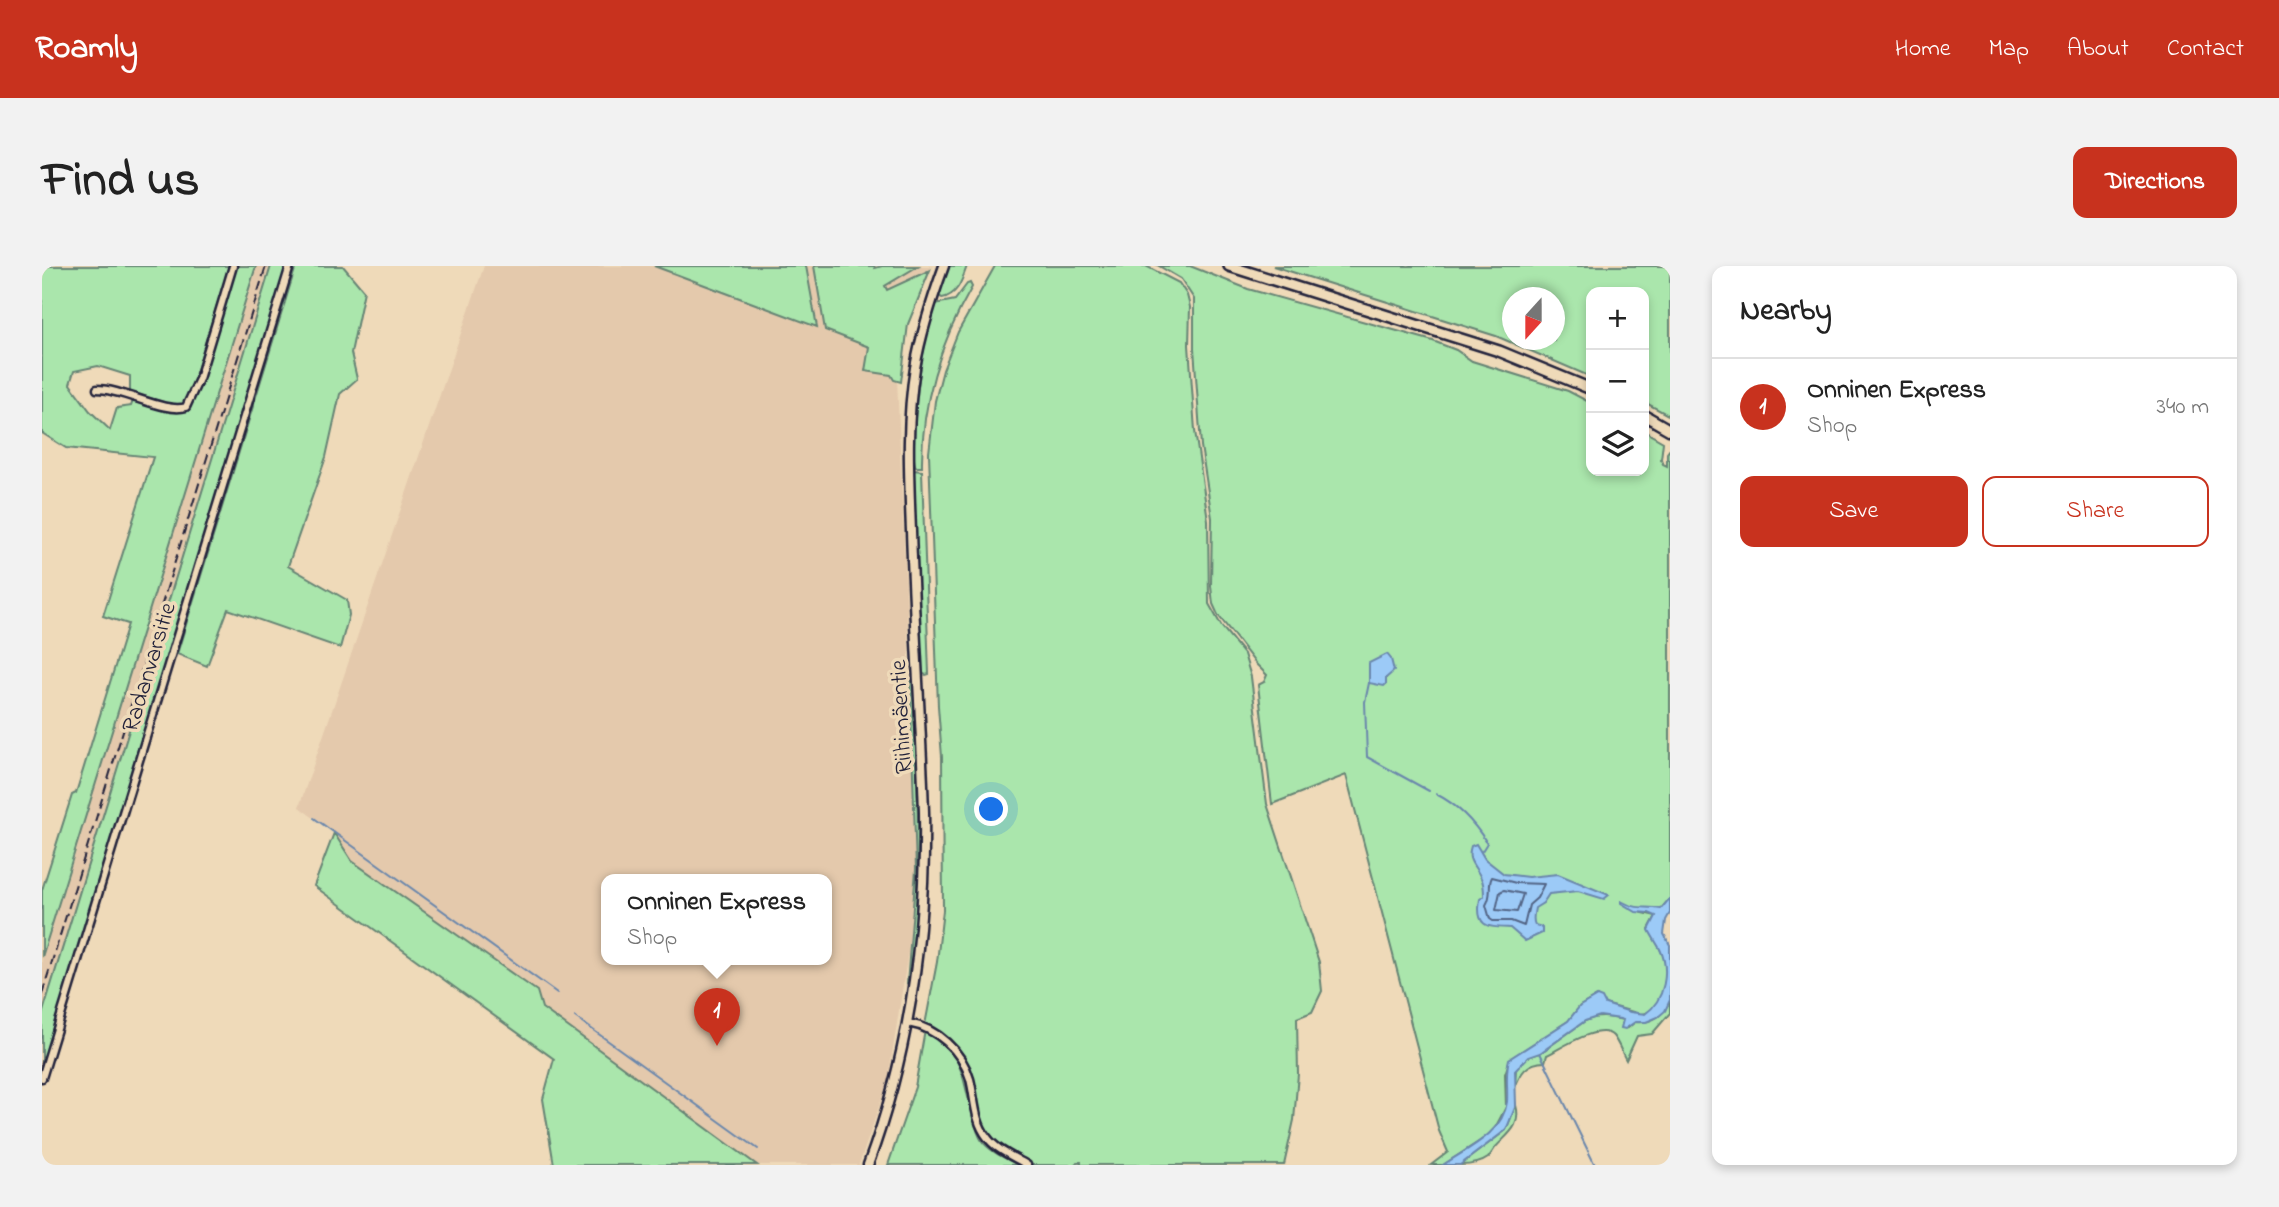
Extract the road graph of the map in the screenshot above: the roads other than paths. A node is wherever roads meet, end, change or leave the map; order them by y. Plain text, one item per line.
1 (233, 266) edge
2 (290, 266) edge
3 (944, 266) edge
4 (1229, 266) edge
5 (1586, 387) edge
6 (97, 389) dead end
7 (1649, 418) edge
8 (1670, 430) edge
9 (908, 1023) junction
10 (42, 1078) edge
11 (869, 1165) edge
12 (1027, 1165) edge

1 - 6 street
2 - 10 street, Radanvarsitie
3 - 9 street, Riihimäentie
4 - 5 main road
7 - 8 main road
9 - 11 street, Riihimäentie
9 - 12 street

